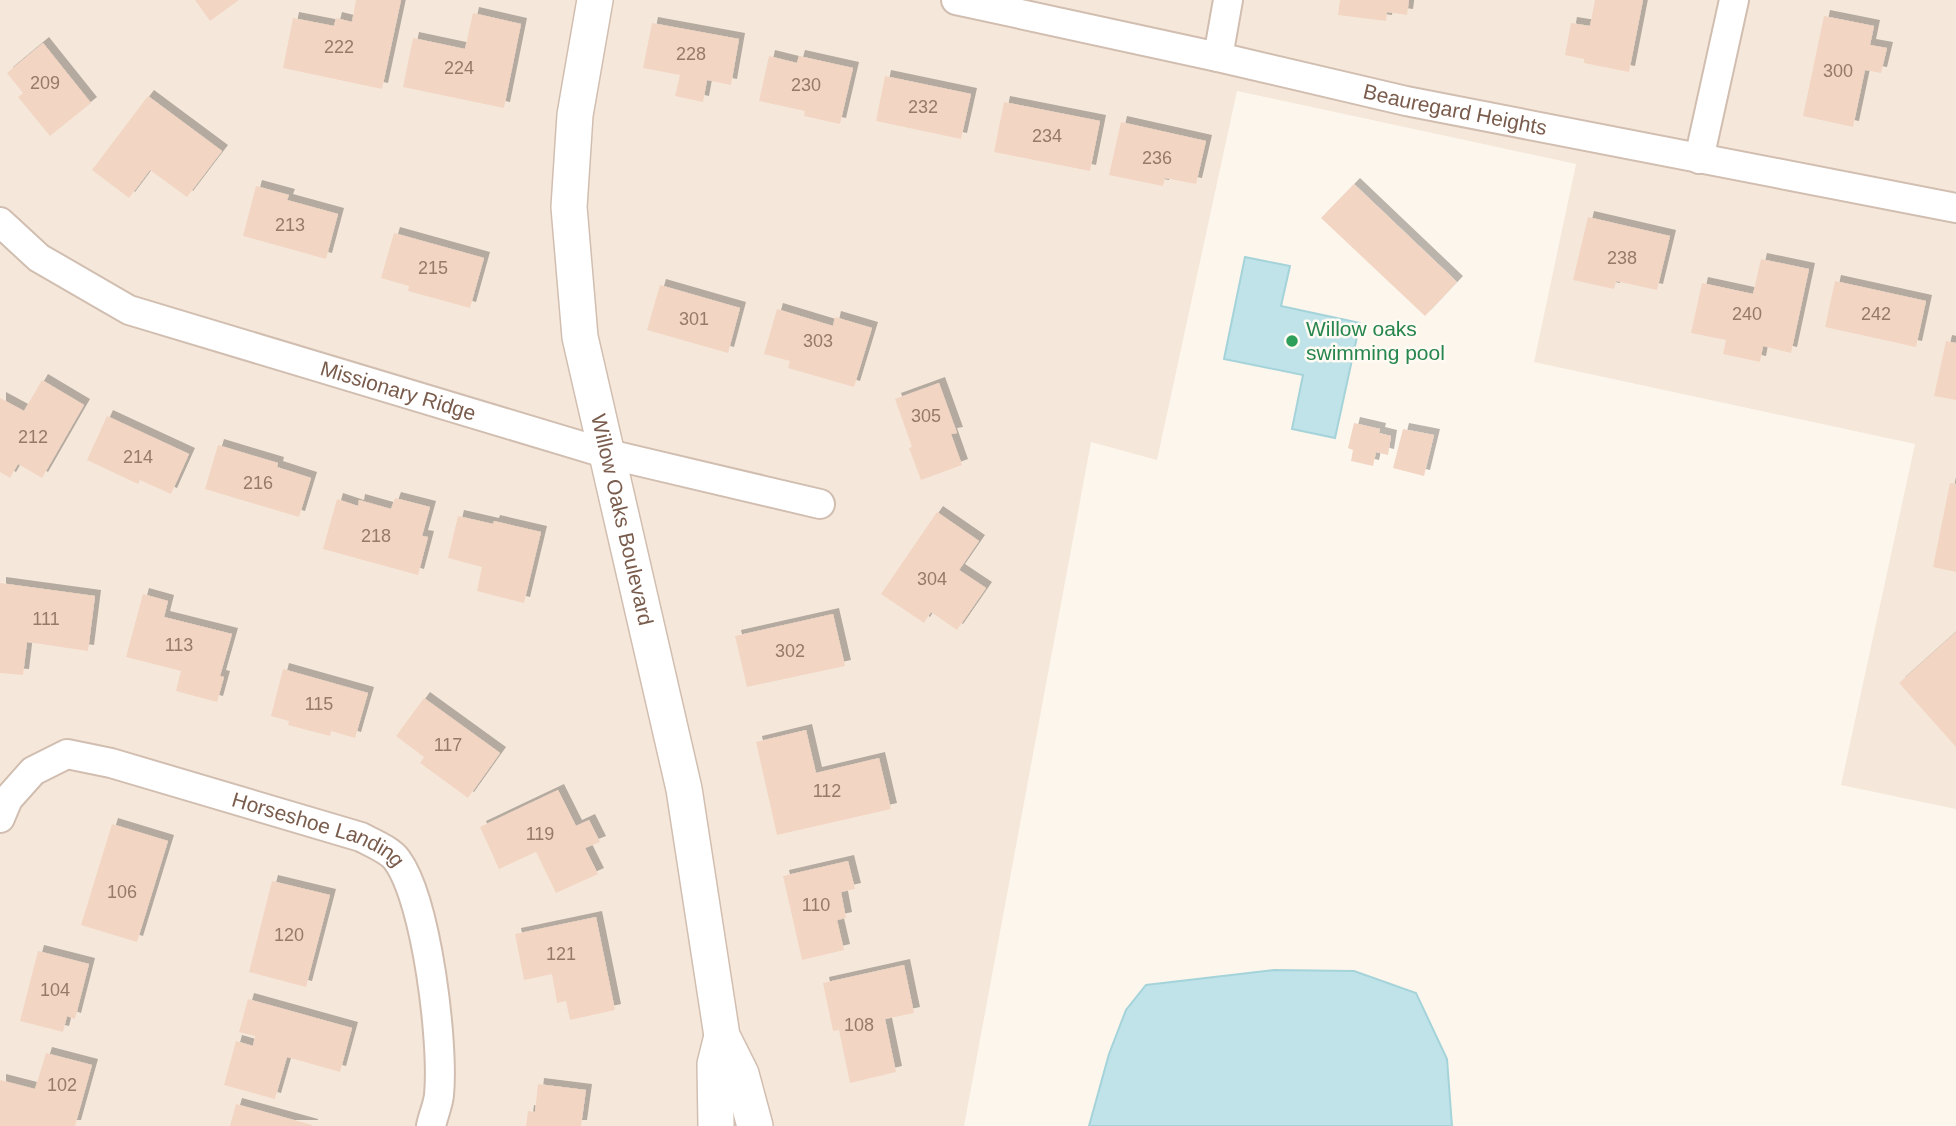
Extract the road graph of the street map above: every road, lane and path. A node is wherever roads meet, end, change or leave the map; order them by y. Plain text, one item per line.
1 (595, 0) edge
2 (956, 0) edge
3 (1228, 0) edge
4 (1734, 0) edge
5 (1218, 57) junction
6 (1699, 159) junction
7 (1956, 208) edge
8 (0, 222) edge
9 (608, 454) junction
10 (820, 504) dead end
11 (0, 818) edge
12 (722, 1036) junction
13 (431, 1126) edge
14 (716, 1126) edge
15 (755, 1126) edge

1 - 9 street, Willow Oaks Boulevard
2 - 5 street, Beauregard Heights
3 - 5 street
4 - 6 street
5 - 6 street, Beauregard Heights
6 - 7 street, Beauregard Heights
8 - 9 street, Missionary Ridge
9 - 10 street, Missionary Ridge
9 - 12 street, Willow Oaks Boulevard
11 - 13 street, Horseshoe Landing
12 - 14 street, Willow Oaks Boulevard
12 - 15 street, Willow Oaks Boulevard

